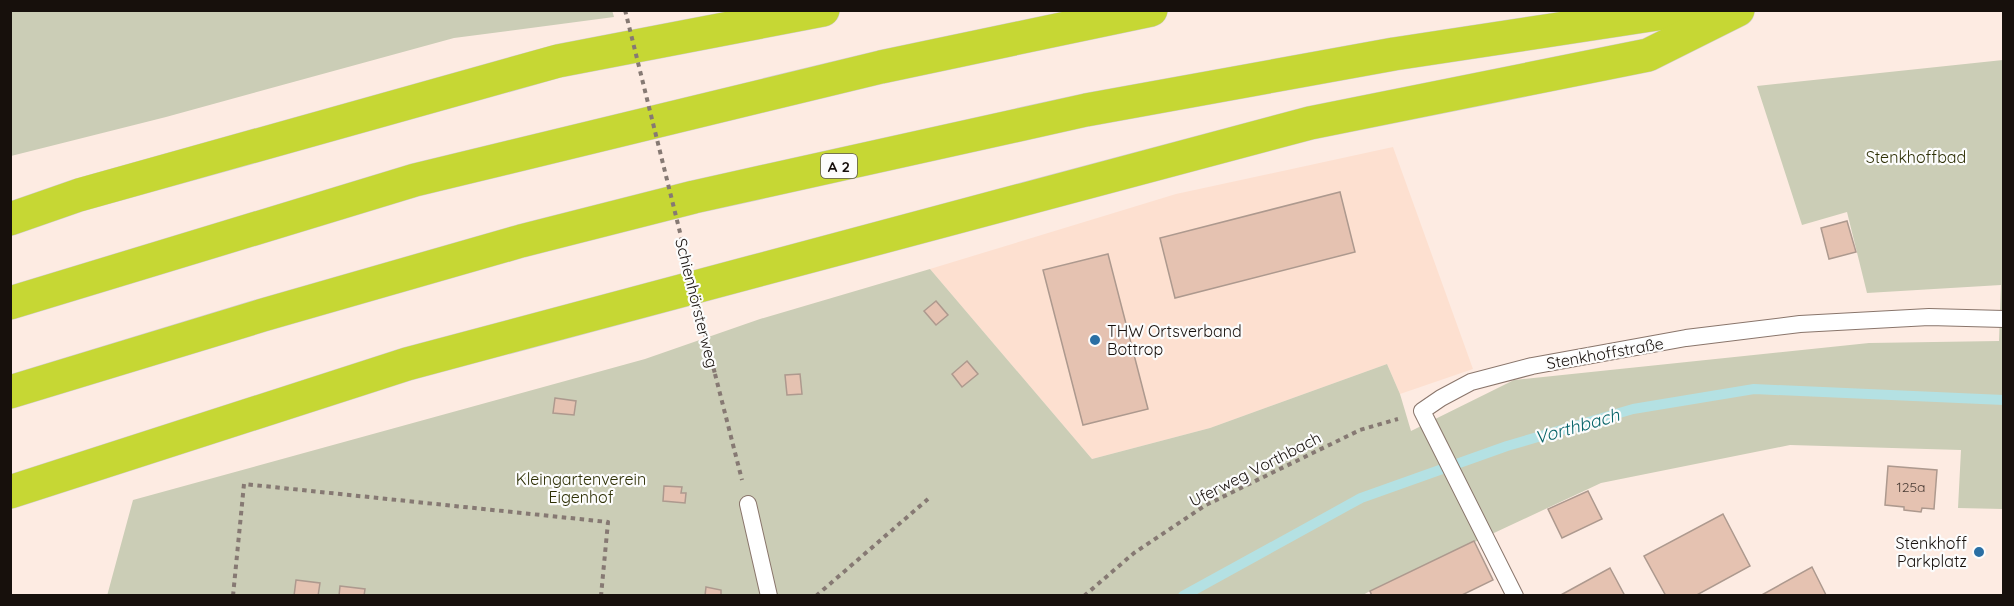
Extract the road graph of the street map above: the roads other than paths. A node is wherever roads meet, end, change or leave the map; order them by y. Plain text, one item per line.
1 (823, 10) edge
2 (1151, 10) edge
3 (1684, 10) edge
4 (1738, 10) edge
5 (10, 194) edge
6 (80, 195) junction
7 (10, 219) edge
8 (10, 303) edge
9 (2004, 319) edge
10 (10, 392) edge
11 (10, 492) edge
12 (748, 504) road end
13 (769, 596) edge
14 (1515, 596) edge

1 - 6 highway
2 - 8 highway
3 - 10 highway, A 2
4 - 11 highway
5 - 6 highway
6 - 7 highway
9 - 14 lane, Stenkhoffstraße
12 - 13 lane

